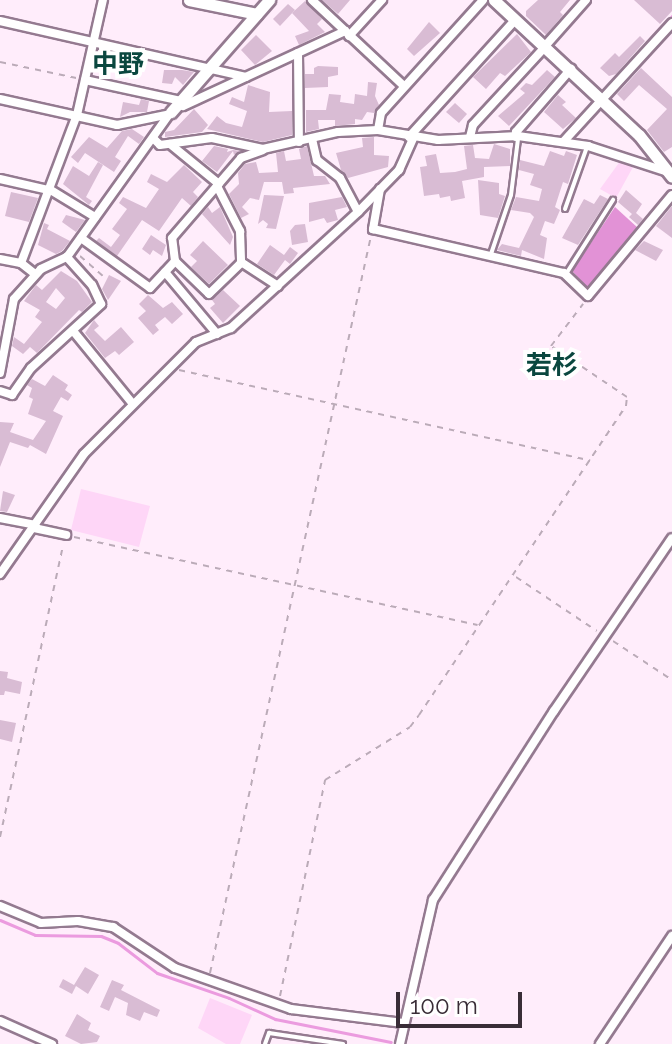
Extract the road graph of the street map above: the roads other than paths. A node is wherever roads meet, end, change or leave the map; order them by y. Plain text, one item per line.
1 (103, 0) edge
2 (189, 0) edge
3 (269, 0) edge
4 (312, 0) edge
5 (382, 0) edge
6 (483, 0) edge
7 (494, 0) edge
8 (586, 0) edge
9 (257, 14) junction
10 (516, 19) junction
11 (0, 21) edge
12 (672, 23) edge
13 (347, 34) junction
14 (94, 41) junction
15 (546, 46) junction
16 (298, 53) junction
17 (209, 66) junction
18 (571, 69) junction
19 (246, 77) junction
20 (85, 80) junction
21 (404, 86) junction
22 (0, 99) edge
23 (603, 99) junction
24 (175, 108) junction
25 (77, 115) junction
26 (378, 130) junction
27 (517, 136) junction
28 (411, 137) junction
29 (470, 137) junction
30 (154, 139) junction
31 (312, 139) junction
32 (564, 141) junction
33 (299, 142) junction
34 (170, 144) junction
35 (588, 146) junction
36 (263, 149) junction
37 (670, 170) edge
38 (0, 179) edge
39 (218, 185) junction
40 (48, 189) junction
41 (380, 189) junction
42 (672, 195) edge
43 (613, 200) dead end
44 (565, 209) dead end
45 (358, 212) junction
46 (95, 217) junction
47 (81, 238) junction
48 (70, 253) junction
49 (490, 256) junction
50 (0, 259) edge
51 (175, 261) junction
52 (21, 263) junction
53 (241, 263) junction
54 (165, 272) junction
55 (35, 274) junction
56 (566, 274) junction
57 (278, 286) junction
58 (74, 332) junction
59 (217, 334) junction
60 (0, 373) edge
61 (0, 391) edge
62 (133, 404) junction
63 (0, 518) edge
64 (35, 527) junction
65 (66, 535) road end
66 (672, 538) edge
67 (0, 574) edge
68 (0, 906) edge
69 (672, 936) edge
70 (0, 1021) edge
71 (403, 1023) junction
72 (37, 1040) edge
73 (52, 1044) edge
74 (265, 1044) edge
75 (343, 1044) edge
76 (400, 1044) edge
77 (600, 1044) edge

1 - 14 street
2 - 9 street
3 - 9 street
4 - 13 street
5 - 13 street
6 - 21 street
7 - 10 street
8 - 15 street
9 - 17 street
10 - 15 street
10 - 28 street
11 - 14 street
12 - 23 street
13 - 16 street
13 - 21 street
14 - 17 street
14 - 20 street
15 - 18 street
15 - 29 street
16 - 19 street
16 - 33 street
17 - 19 street
17 - 24 street
18 - 23 street
18 - 27 street
19 - 24 street
20 - 24 street
20 - 25 street
21 - 26 street
22 - 25 street
23 - 32 street
23 - 37 street
24 - 25 street
24 - 30 street
25 - 40 street
26 - 28 street
26 - 31 street
27 - 29 street
27 - 32 street
27 - 49 lane
28 - 29 street
28 - 41 street
30 - 34 street
30 - 46 street
31 - 33 street
31 - 45 street
32 - 35 street
33 - 36 street
34 - 36 street
34 - 39 street
35 - 37 street
35 - 44 lane
36 - 39 street
38 - 40 street
39 - 51 street
39 - 53 street
40 - 46 street
40 - 52 street
41 - 45 street
41 - 49 street
42 - 56 street
43 - 56 lane
45 - 57 street
46 - 47 street
47 - 48 street
47 - 54 street
48 - 55 street
48 - 58 street
49 - 56 street
50 - 52 street
51 - 53 street
51 - 54 street
52 - 55 street
53 - 57 street
54 - 59 street
55 - 60 street
57 - 59 street
58 - 61 street
58 - 62 street
59 - 62 street
62 - 64 street
63 - 64 street
64 - 65 street
64 - 67 street
66 - 71 street
68 - 71 street
69 - 77 street
70 - 72 street
71 - 76 street
72 - 73 street
74 - 75 lane

